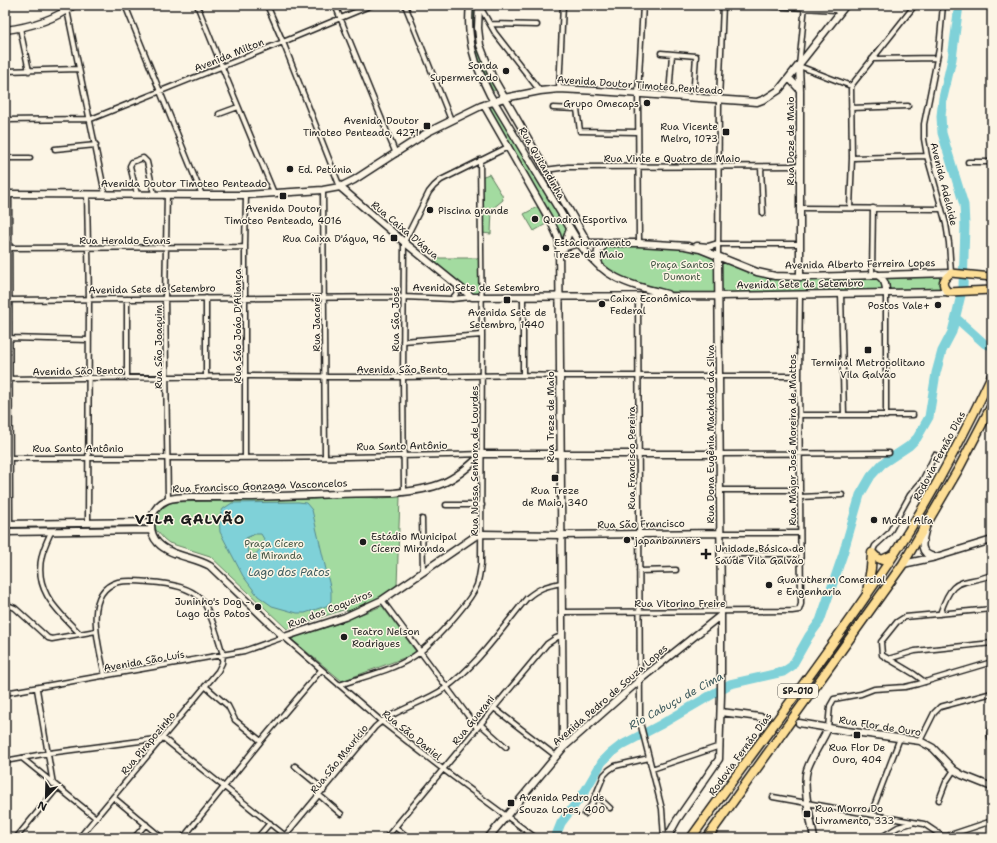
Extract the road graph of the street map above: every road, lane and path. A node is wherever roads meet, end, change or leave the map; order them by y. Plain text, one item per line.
1 (74, 5) edge
2 (125, 5) edge
3 (197, 5) edge
4 (267, 5) edge
5 (334, 5) edge
6 (372, 5) edge
7 (405, 5) edge
8 (470, 5) edge
9 (479, 5) edge
10 (563, 5) edge
11 (643, 5) edge
12 (723, 5) edge
13 (759, 5) edge
14 (846, 5) edge
15 (914, 5) edge
16 (943, 5) edge
17 (805, 6) edge
18 (67, 10) junction
19 (840, 13) junction
20 (340, 18) junction
21 (490, 24) junction
22 (536, 25) dead end
23 (20, 28) junction
24 (5, 30) edge
25 (283, 42) junction
26 (661, 53) dead end
27 (672, 54) junction
28 (937, 58) junction
29 (872, 59) junction
30 (799, 66) junction
31 (222, 67) junction
32 (79, 69) junction
33 (29, 71) junction
34 (5, 72) edge
35 (789, 78) junction
36 (851, 86) junction
37 (559, 89) junction
38 (800, 90) junction
39 (540, 91) junction
40 (161, 92) junction
41 (638, 94) junction
42 (669, 96) junction
43 (504, 98) junction
44 (692, 98) junction
45 (719, 100) junction
46 (494, 102) junction
47 (484, 105) junction
48 (908, 106) dead end
49 (238, 107) junction
50 (553, 108) dead end
51 (851, 108) junction
52 (219, 114) dead end
53 (91, 119) junction
54 (5, 120) edge
55 (451, 120) junction
56 (637, 132) junction
57 (96, 145) junction
58 (508, 147) junction
59 (55, 149) dead end
60 (396, 154) junction
61 (926, 156) junction
62 (5, 158) edge
63 (30, 158) dead end
64 (852, 158) junction
65 (480, 160) junction
66 (968, 162) dead end
67 (992, 162) edge
68 (638, 166) junction
69 (719, 166) junction
70 (800, 166) junction
71 (762, 167) junction
72 (545, 170) junction
73 (340, 187) junction
74 (323, 190) junction
75 (274, 193) junction
76 (7, 194) edge
77 (87, 194) junction
78 (105, 194) junction
79 (137, 194) junction
80 (154, 194) junction
81 (167, 194) junction
82 (202, 195) junction
83 (246, 195) junction
84 (800, 208) junction
85 (850, 208) junction
86 (873, 208) junction
87 (942, 209) junction
88 (763, 213) dead end
89 (570, 229) junction
90 (404, 242) junction
91 (579, 243) junction
92 (588, 243) junction
93 (607, 243) junction
94 (639, 243) junction
95 (718, 244) junction
96 (799, 244) junction
97 (684, 246) junction
98 (245, 247) junction
99 (7, 248) edge
100 (88, 248) junction
101 (166, 248) junction
102 (561, 250) junction
103 (718, 256) junction
104 (601, 269) junction
105 (952, 273) junction
106 (874, 274) junction
107 (800, 277) junction
108 (992, 277) edge
109 (458, 287) junction
110 (992, 290) edge
111 (886, 292) junction
112 (950, 292) junction
113 (800, 294) junction
114 (841, 294) junction
115 (522, 296) junction
116 (638, 296) junction
117 (676, 296) junction
118 (719, 296) junction
119 (403, 297) junction
120 (482, 297) junction
121 (559, 297) junction
122 (165, 298) junction
123 (206, 298) junction
124 (245, 298) junction
125 (324, 298) junction
126 (472, 298) junction
127 (127, 299) junction
128 (452, 299) junction
129 (7, 300) edge
130 (89, 300) junction
131 (482, 335) junction
132 (9, 338) junction
133 (88, 340) junction
134 (403, 341) junction
135 (523, 375) junction
136 (719, 375) junction
137 (245, 376) junction
138 (482, 376) junction
139 (560, 376) junction
140 (639, 376) junction
141 (799, 376) junction
142 (992, 376) edge
143 (166, 377) junction
144 (206, 377) junction
145 (325, 377) junction
146 (402, 377) junction
147 (127, 378) junction
148 (7, 379) edge
149 (88, 379) junction
150 (992, 405) edge
151 (7, 410) edge
152 (799, 415) junction
153 (844, 415) junction
154 (913, 415) dead end
155 (886, 416) junction
156 (889, 453) dead end
157 (482, 454) junction
158 (560, 454) junction
159 (639, 454) junction
160 (720, 454) junction
161 (800, 454) junction
162 (935, 455) dead end
163 (325, 456) junction
164 (404, 456) junction
165 (245, 457) junction
166 (7, 458) edge
167 (88, 458) junction
168 (167, 459) junction
169 (720, 490) junction
170 (800, 490) junction
171 (404, 492) junction
172 (842, 495) dead end
173 (800, 497) junction
174 (168, 500) junction
175 (482, 505) junction
176 (446, 506) dead end
177 (422, 519) dead end
178 (928, 520) junction
179 (142, 522) junction
180 (151, 522) junction
181 (88, 523) junction
182 (7, 524) edge
183 (142, 530) junction
184 (151, 530) junction
185 (5, 532) edge
186 (51, 532) junction
187 (721, 533) junction
188 (482, 534) junction
189 (639, 534) junction
190 (800, 534) junction
191 (561, 535) junction
192 (992, 540) edge
193 (872, 553) junction
194 (721, 554) junction
195 (800, 554) junction
196 (894, 555) junction
197 (936, 557) junction
198 (903, 564) junction
199 (676, 570) dead end
200 (639, 571) junction
201 (423, 573) junction
202 (992, 575) edge
203 (561, 583) junction
204 (866, 596) junction
205 (382, 600) junction
206 (5, 604) edge
207 (992, 609) edge
208 (799, 610) joint
209 (640, 611) junction
210 (562, 612) junction
211 (721, 613) junction
212 (940, 614) junction
213 (96, 631) junction
214 (80, 634) junction
215 (561, 636) junction
216 (284, 637) junction
217 (992, 643) edge
218 (421, 652) junction
219 (223, 655) junction
220 (888, 659) junction
221 (992, 662) edge
222 (321, 670) junction
223 (106, 676) junction
224 (641, 679) junction
225 (925, 682) junction
226 (339, 685) junction
227 (205, 686) junction
228 (446, 687) junction
229 (36, 689) junction
230 (992, 693) edge
231 (5, 694) edge
232 (494, 708) junction
233 (721, 712) junction
234 (767, 718) tunnel mouth
235 (381, 721) junction
236 (799, 723) tunnel mouth
237 (478, 726) junction
238 (992, 726) edge
239 (828, 728) junction
240 (163, 738) junction
241 (900, 738) junction
242 (261, 741) junction
243 (920, 741) junction
244 (992, 741) edge
245 (720, 746) junction
246 (506, 747) dead end
247 (563, 748) junction
248 (48, 753) junction
249 (556, 756) junction
250 (22, 758) junction
251 (649, 758) junction
252 (5, 761) edge
253 (295, 766) dead end
254 (652, 769) junction
255 (444, 770) junction
256 (954, 770) junction
257 (53, 784) junction
258 (58, 787) junction
259 (225, 787) junction
260 (992, 787) edge
261 (324, 790) junction
262 (319, 795) junction
263 (596, 795) junction
264 (113, 797) junction
265 (773, 797) dead end
266 (939, 800) dead end
267 (808, 802) junction
268 (610, 808) dead end
269 (341, 814) dead end
270 (585, 814) dead end
271 (871, 814) junction
272 (507, 815) junction
273 (96, 818) junction
274 (992, 821) edge
275 (915, 822) junction
276 (270, 823) junction
277 (146, 824) junction
278 (396, 827) junction
279 (285, 837) edge
280 (16, 838) edge
281 (79, 838) edge
282 (134, 838) edge
283 (162, 838) edge
284 (184, 838) edge
285 (257, 838) edge
286 (386, 838) edge
287 (408, 838) edge
288 (488, 838) edge
289 (536, 838) edge
290 (664, 838) edge
291 (667, 838) edge
292 (691, 838) edge
293 (707, 838) edge
294 (814, 838) edge
295 (880, 838) edge

1 - 18 main road
2 - 40 street
3 - 31 street
4 - 25 street
5 - 20 street
6 - 20 street, Avenida Milton
7 - 55 street
8 - 46 main road, Rua Quitandinha
9 - 21 street
9 - 43 main road, Rua Quitandinha
10 - 37 street
11 - 41 street
12 - 45 street
13 - 17 street
14 - 19 main road, Avenida Doutor Timoteo Penteado
15 - 29 street
16 - 28 street, Avenida Adelaide
17 - 19 street
17 - 30 street, Rua Doze de Maio
18 - 23 main road
18 - 32 street
19 - 30 main road, Avenida Doutor Timoteo Penteado
20 - 25 street, Avenida Milton
20 - 60 street
21 - 22 street
21 - 39 street
23 - 24 main road
23 - 33 street
25 - 31 street, Avenida Milton
25 - 73 street
26 - 27 street
27 - 42 street
27 - 44 street
28 - 29 street
28 - 61 street, Avenida Adelaide
29 - 36 street
30 - 35 main road, Avenida Doutor Timoteo Penteado
30 - 36 street
30 - 38 main road, Rua Doze de Maio
31 - 40 street, Avenida Milton
31 - 49 street
32 - 33 street
32 - 53 street
33 - 34 street
35 - 38 main road
35 - 45 main road, Avenida Doutor Timoteo Penteado
36 - 51 street
37 - 39 main road, Avenida Doutor Timoteo Penteado
37 - 41 main road, Avenida Doutor Timoteo Penteado
38 - 70 main road, Rua Doze de Maio
39 - 43 main road, Avenida Doutor Timoteo Penteado
40 - 53 street, Avenida Milton
40 - 82 street
41 - 42 main road, Avenida Doutor Timoteo Penteado
41 - 56 street
42 - 44 main road, Avenida Doutor Timoteo Penteado
43 - 46 main road, Avenida Doutor Timoteo Penteado
43 - 72 main road, Rua Quitandinha
44 - 45 main road, Avenida Doutor Timoteo Penteado
45 - 69 street
46 - 47 main road, Avenida Doutor Timoteo Penteado
46 - 89 main road, Rua Quitandinha
47 - 55 main road, Avenida Doutor Timoteo Penteado
47 - 58 main road, Rua Treze de Maio
48 - 51 street
49 - 52 street
49 - 75 street
50 - 56 street
51 - 64 street
53 - 54 street
53 - 57 street
55 - 60 main road, Avenida Doutor Timoteo Penteado
56 - 68 street
57 - 59 street
57 - 78 street
58 - 65 street
58 - 102 main road, Rua Treze de Maio
60 - 73 main road, Avenida Doutor Timoteo Penteado
61 - 64 street
61 - 87 street, Avenida Adelaide
62 - 63 street
64 - 85 street
65 - 90 street
65 - 120 street, Rua Nossa Senhora de Lourdes
66 - 67 street
68 - 69 street, Rua Vinte e Quatro de Maio
68 - 72 street, Rua Vinte e Quatro de Maio
68 - 94 street
69 - 71 street, Rua Vinte e Quatro de Maio
69 - 95 street
70 - 71 street, Rua Vinte e Quatro de Maio
70 - 84 main road, Rua Doze de Maio
71 - 88 street
72 - 92 main road, Rua Quitandinha
73 - 74 main road, Avenida Doutor Timoteo Penteado
73 - 90 main road, Rua Caixa D'água
74 - 75 main road, Avenida Doutor Timoteo Penteado
74 - 125 street, Rua Jacareí
75 - 83 main road, Avenida Doutor Timoteo Penteado
76 - 77 main road, Avenida Doutor Timoteo Penteado
76 - 99 street
77 - 78 main road, Avenida Doutor Timoteo Penteado
77 - 100 street
78 - 79 main road, Avenida Doutor Timoteo Penteado
79 - 80 main road, Avenida Doutor Timoteo Penteado
79 - 80 street
80 - 81 main road, Avenida Doutor Timoteo Penteado
81 - 82 main road, Avenida Doutor Timoteo Penteado
81 - 101 street, Rua São Joaquim
82 - 83 main road, Avenida Doutor Timoteo Penteado
83 - 98 street, Rua Sáo Joáo D'Aliança
84 - 85 street
84 - 96 main road, Rua Doze de Maio
85 - 86 street
86 - 87 street
86 - 106 street
87 - 105 street, Avenida Adelaide
89 - 91 main road, Rua Quitandinha
89 - 102 main road
90 - 109 main road, Rua Caixa D'água
90 - 119 street, Rua São José
91 - 92 main road
91 - 102 main road
91 - 104 main road, Rua Quitandinha
92 - 93 main road
93 - 94 main road
93 - 104 main road
94 - 97 main road
95 - 96 street
95 - 97 main road
95 - 103 street
96 - 107 main road, Rua Doze de Maio
97 - 103 main road, Avenida Alberto Ferreira Lopes
98 - 101 street, Rua Heraldo Evans
98 - 124 street, Rua Sáo Joáo D'Aliança
99 - 100 street, Rua Heraldo Evans
99 - 129 street
100 - 101 street, Rua Heraldo Evans
100 - 130 street
101 - 122 street, Rua São Joaquim
102 - 121 main road, Rua Treze de Maio
103 - 107 main road, Avenida Alberto Ferreira Lopes
103 - 118 main road, Rua Dona Eugênia Machado da Silva
104 - 117 main road, Rua Quitandinha
105 - 106 main road, Avenida Alberto Ferreira Lopes
105 - 108 main road, Avenida Alberto Ferreira Lopes
105 - 112 main road
106 - 107 main road, Avenida Alberto Ferreira Lopes
106 - 111 main road
109 - 126 main road, Rua Caixa D'água
109 - 128 street
110 - 112 main road
111 - 112 main road, Avenida Sete de Setembro
111 - 114 main road, Avenida Sete de Setembro
111 - 155 street
113 - 114 main road, Avenida Sete de Setembro
113 - 118 main road, Avenida Sete de Setembro
113 - 141 street, Rua Major José Moreira de Mattos
114 - 153 street
115 - 120 main road, Avenida Sete de Setembro
115 - 121 main road, Avenida Sete de Setembro
115 - 135 street
116 - 117 main road, Avenida Sete de Setembro
116 - 121 main road, Avenida Sete de Setembro
116 - 140 street, Rua Francisco Pereira
117 - 118 main road, Avenida Sete de Setembro
118 - 136 main road, Rua Dona Eugênia Machado da Silva
119 - 125 street, Avenida Sete de Setembro
119 - 128 street, Avenida Sete de Setembro
119 - 134 street, Rua São José
120 - 126 main road, Avenida Sete de Setembro
120 - 131 street, Rua Nossa Senhora de Lourdes
121 - 139 main road, Rua Treze de Maio
122 - 123 street, Avenida Sete de Setembro
122 - 127 street, Avenida Sete de Setembro
122 - 143 street, Rua São Joaquim
123 - 124 street, Avenida Sete de Setembro
123 - 144 street
124 - 125 street, Avenida Sete de Setembro
124 - 137 street, Rua Sáo Joáo D'Aliança
125 - 145 street, Rua Jacareí
126 - 128 street, Avenida Sete de Setembro
127 - 130 street, Avenida Sete de Setembro
127 - 147 street
129 - 130 street, Avenida Sete de Setembro
129 - 132 street
130 - 133 street
131 - 134 street
131 - 138 street, Rua Nossa Senhora de Lourdes
132 - 133 street
132 - 148 street
133 - 149 street
134 - 146 street, Rua São José
135 - 138 street, Avenida São Bento
135 - 139 street, Avenida São Bento
136 - 140 street, Avenida São Bento
136 - 141 street, Avenida São Bento
136 - 160 main road, Rua Dona Eugênia Machado da Silva
137 - 144 street, Avenida São Bento
137 - 145 street, Avenida São Bento
137 - 165 street, Rua Sáo Joáo D'Aliança
138 - 146 street, Avenida São Bento
138 - 157 street, Rua Nossa Senhora de Lourdes
139 - 140 street, Avenida São Bento
139 - 158 main road, Rua Treze de Maio
140 - 159 street, Rua Francisco Pereira
141 - 152 street, Rua Major José Moreira de Mattos
142 - 196 highway, Rodovia Fernão Dias / SP-010
143 - 144 street, Avenida São Bento
143 - 147 street, Avenida São Bento
143 - 168 street, Rua São Joaquim
145 - 146 street, Avenida São Bento
145 - 163 street, Rua Jacareí
146 - 164 street, Rua São José
147 - 149 street, Avenida São Bento
148 - 149 street, Avenida São Bento
148 - 151 street
149 - 167 street
150 - 178 highway, Rodovia Fernão Dias / SP-010
151 - 166 street
152 - 153 street
152 - 161 street, Rua Major José Moreira de Mattos
153 - 155 street
154 - 155 street
156 - 161 street, Rua Santo Antônio
157 - 158 main road, Rua Santo Antônio
157 - 164 street, Rua Santo Antônio
157 - 171 main road, Rua Francisco Gonzaga Vasconcelos
157 - 175 street, Rua Nossa Senhora de Lourdes
158 - 159 main road, Rua Santo Antônio
158 - 191 main road, Rua Treze de Maio
159 - 160 main road, Rua Santo Antônio
159 - 189 street, Rua Francisco Pereira
160 - 161 street, Rua Santo Antônio
160 - 169 main road, Rua Dona Eugênia Machado da Silva
161 - 170 street, Rua Major José Moreira de Mattos
162 - 193 street
163 - 164 street, Rua Santo Antônio
163 - 165 street, Rua Santo Antônio
164 - 171 street, Rua São José
165 - 168 street, Rua Santo Antônio
166 - 167 street, Rua Santo Antônio
166 - 182 street
167 - 168 street, Rua Santo Antônio
167 - 181 street
168 - 174 street, Rua São Joaquim
169 - 170 street
169 - 187 main road, Rua Dona Eugênia Machado da Silva
170 - 173 street, Rua Major José Moreira de Mattos
171 - 174 main road, Rua Francisco Gonzaga Vasconcelos
172 - 173 street
173 - 190 street, Rua Major José Moreira de Mattos
174 - 180 main road, Rua Francisco Gonzaga Vasconcelos
175 - 176 street
175 - 188 street, Rua Nossa Senhora de Lourdes
177 - 201 street
178 - 197 main road
178 - 198 highway, Rodovia Fernão Dias / SP-010
179 - 180 main road
179 - 181 main road
179 - 183 main road
180 - 184 main road, Rua Francisco Gonzaga Vasconcelos
181 - 182 main road
183 - 184 main road
183 - 186 main road
184 - 216 main road
185 - 186 main road
186 - 214 street
187 - 189 main road, Rua São Francisco
187 - 190 street, Rua São Francisco
187 - 194 main road, Rua Dona Eugênia Machado da Silva
188 - 191 main road, Rua São Francisco
188 - 201 main road, Rua dos Coqueiros
188 - 218 street, Rua Nossa Senhora de Lourdes
189 - 191 main road, Rua São Francisco
189 - 200 street, Rua Francisco Pereira
190 - 195 street, Rua Major José Moreira de Mattos
191 - 203 main road, Rua Treze de Maio
192 - 197 main road
193 - 196 highway
193 - 204 highway
194 - 195 street
194 - 211 main road, Rua Dona Eugênia Machado da Silva
195 - 208 street, Rua Major José Moreira de Mattos
196 - 204 highway, Rodovia Fernão Dias / SP-010
197 - 198 main road
198 - 293 highway, Rodovia Fernão Dias / SP-010
199 - 200 street
200 - 209 street, Rua Francisco Pereira
201 - 205 main road, Rua dos Coqueiros
202 - 212 street
203 - 210 main road, Rua Treze de Maio
203 - 228 street, Rua São Maurício
204 - 292 highway, Rodovia Fernão Dias / SP-010
205 - 216 main road, Rua dos Coqueiros
205 - 218 street
206 - 214 street
207 - 212 street
208 - 211 street, Rua Vitorino Freire
209 - 210 street, Rua Vitorino Freire
209 - 211 street, Rua Vitorino Freire
209 - 224 street, Rua Francisco Pereira
210 - 215 main road, Rua Treze de Maio
211 - 224 main road, Avenida Pedro de Souza Lopes
211 - 233 main road, Rua Dona Eugênia Machado da Silva
212 - 220 street
213 - 214 street
213 - 219 street
213 - 223 street
215 - 232 street, Rua Guarani
215 - 247 main road, Rua Treze de Maio
216 - 219 street, Avenida São Luís
216 - 222 street, Rua São Daniel
217 - 220 street
218 - 226 street, Rua Nossa Senhora de Lourdes
218 - 228 street
219 - 223 street, Avenida São Luís
219 - 227 street, Rua Pirapozinho
220 - 225 street
221 - 225 street
222 - 226 street, Rua São Daniel
222 - 242 street
223 - 229 street, Avenida São Luís
224 - 247 main road, Avenida Pedro de Souza Lopes
224 - 251 street, Rua Francisco Pereira
225 - 239 street
226 - 235 street, Rua São Daniel
227 - 240 street, Rua Pirapozinho
227 - 242 street
228 - 235 street, Rua São Maurício
228 - 237 street
229 - 231 street, Avenida São Luís
229 - 248 street
230 - 243 street
232 - 237 street, Rua Guarani
232 - 249 street
233 - 234 main road
233 - 245 main road, Rua Dona Eugênia Machado da Silva
235 - 255 street, Rua São Daniel
235 - 261 street, Rua São Maurício
236 - 239 main road, Rua Flor de Ouro
237 - 246 street
237 - 255 street, Rua Guarani
238 - 244 street
239 - 241 main road, Rua Flor de Ouro
239 - 267 main road
240 - 248 street
240 - 259 street
240 - 264 street, Rua Pirapozinho
241 - 243 main road, Rua Flor de Ouro
241 - 271 street
242 - 259 street
243 - 256 main road, Rua Flor de Ouro
245 - 254 street
245 - 291 main road, Rua Dona Eugênia Machado da Silva
247 - 249 main road, Avenida Pedro de Souza Lopes
248 - 250 street
248 - 257 street
249 - 272 main road, Avenida Pedro de Souza Lopes
250 - 252 street
250 - 257 street
251 - 254 street, Rua Francisco Pereira
251 - 263 street
253 - 261 street
254 - 290 street, Rua Francisco Pereira
255 - 272 street, Rua São Daniel
255 - 278 street, Rua Guarani
256 - 260 main road, Rua Flor de Ouro
256 - 266 street
257 - 258 street
258 - 273 street
258 - 280 street
259 - 276 street
259 - 284 street
261 - 262 street, Rua São Maurício
262 - 269 street
262 - 279 street, Rua São Maurício
263 - 268 street
263 - 270 street
264 - 273 street, Rua Pirapozinho
264 - 277 street
265 - 267 street
267 - 271 street
267 - 294 main road
271 - 275 street
272 - 288 main road, Avenida Pedro de Souza Lopes
272 - 289 street, Rua São Daniel
273 - 281 street, Rua Pirapozinho
274 - 275 street
275 - 295 street
276 - 279 street
276 - 285 street
277 - 282 street
277 - 283 street
278 - 286 street, Rua Guarani
278 - 287 street

